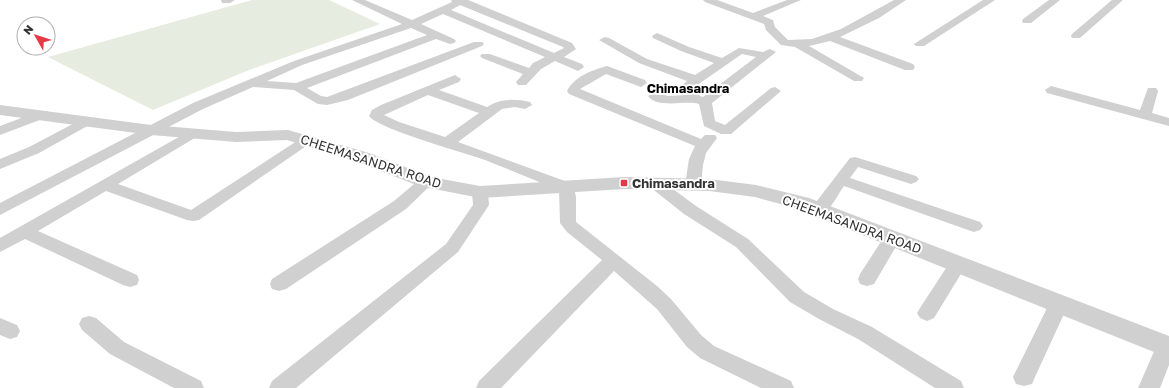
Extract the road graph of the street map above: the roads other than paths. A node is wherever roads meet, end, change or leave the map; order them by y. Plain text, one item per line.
1 (357, 0) edge
2 (460, 0) edge
3 (708, 0) edge
4 (796, 0) edge
5 (901, 0) edge
6 (990, 0) edge
7 (1055, 0) edge
8 (1118, 0) edge
9 (443, 10) junction
10 (754, 16) junction
11 (1027, 20) dead end
12 (414, 24) junction
13 (437, 35) junction
14 (657, 36) dead end
15 (1076, 36) dead end
16 (831, 37) junction
17 (605, 40) dead end
18 (450, 41) dead end
19 (785, 43) junction
20 (478, 44) dead end
21 (797, 44) junction
22 (920, 44) dead end
23 (486, 56) dead end
24 (764, 56) junction
25 (554, 57) junction
26 (723, 62) junction
27 (578, 67) dead end
28 (909, 67) dead end
29 (531, 73) junction
30 (858, 78) dead end
31 (455, 79) dead end
32 (697, 80) junction
33 (522, 82) dead end
34 (250, 83) junction
35 (641, 83) dead end
36 (297, 87) junction
37 (1051, 90) dead end
38 (428, 91) junction
39 (775, 91) dead end
40 (1152, 91) dead end
41 (654, 96) dead end
42 (700, 100) junction
43 (525, 105) dead end
44 (0, 110) edge
45 (489, 112) junction
46 (40, 115) junction
47 (1145, 116) junction
48 (86, 121) junction
49 (1169, 122) edge
50 (720, 129) junction
51 (151, 130) junction
52 (0, 131) edge
53 (193, 133) junction
54 (308, 140) junction
55 (448, 142) junction
56 (702, 144) junction
57 (0, 164) edge
58 (911, 179) dead end
59 (841, 180) junction
60 (426, 182) junction
61 (656, 184) junction
62 (106, 185) junction
63 (693, 185) junction
64 (566, 187) junction
65 (480, 192) junction
66 (0, 210) edge
67 (819, 210) junction
68 (974, 226) dead end
69 (24, 232) junction
70 (892, 238) junction
71 (0, 246) edge
72 (613, 260) junction
73 (958, 264) junction
74 (867, 279) dead end
75 (130, 280) dead end
76 (279, 284) dead end
77 (1058, 303) junction
78 (926, 313) dead end
79 (89, 324) dead end
80 (1168, 347) edge
81 (1024, 377) dead end
82 (192, 388) edge
83 (280, 388) edge
84 (487, 388) edge
85 (783, 388) edge
86 (953, 388) edge
87 (1149, 388) edge

1 - 12 street
2 - 9 street
2 - 25 street
3 - 10 street
4 - 10 street
5 - 16 street
6 - 22 street
7 - 11 street
8 - 15 street
9 - 12 street
9 - 25 street
10 - 19 street
12 - 13 street
12 - 34 street
13 - 18 street
13 - 36 street
14 - 26 street
16 - 21 street
16 - 28 street
17 - 32 street
19 - 21 street
19 - 24 street
20 - 36 street
21 - 30 street
23 - 29 street
24 - 26 street
24 - 42 street
25 - 27 street
25 - 29 street
26 - 32 street
29 - 33 street
31 - 38 street
32 - 42 street
34 - 36 street
34 - 51 street
35 - 56 street
37 - 47 street
38 - 45 street
38 - 55 street
39 - 50 street
40 - 47 street
41 - 42 street
42 - 50 street
43 - 45 street
44 - 46 street, CHEEMASANDRA ROAD
45 - 55 street
46 - 48 street, CHEEMASANDRA ROAD
46 - 52 street
47 - 49 street
48 - 51 street, CHEEMASANDRA ROAD
48 - 57 street
50 - 56 street
51 - 53 street, CHEEMASANDRA ROAD
51 - 66 street
53 - 54 street, CHEEMASANDRA ROAD
53 - 62 street
54 - 60 street, CHEEMASANDRA ROAD
54 - 62 street
55 - 64 street
56 - 63 street
58 - 59 street
59 - 67 street
59 - 68 street
60 - 65 street, CHEEMASANDRA ROAD
60 - 76 street
61 - 63 street, CHEEMASANDRA ROAD
61 - 64 street, CHEEMASANDRA ROAD
61 - 86 street
62 - 69 street
63 - 67 street, CHEEMASANDRA ROAD
64 - 65 street, CHEEMASANDRA ROAD
64 - 72 street
65 - 83 street
67 - 70 street, CHEEMASANDRA ROAD
69 - 71 street
69 - 75 street
70 - 73 street, CHEEMASANDRA ROAD
70 - 74 street
72 - 84 street
72 - 85 street
73 - 77 street, CHEEMASANDRA ROAD
73 - 78 street
77 - 80 street, CHEEMASANDRA ROAD
77 - 81 street
79 - 82 street
80 - 87 street

